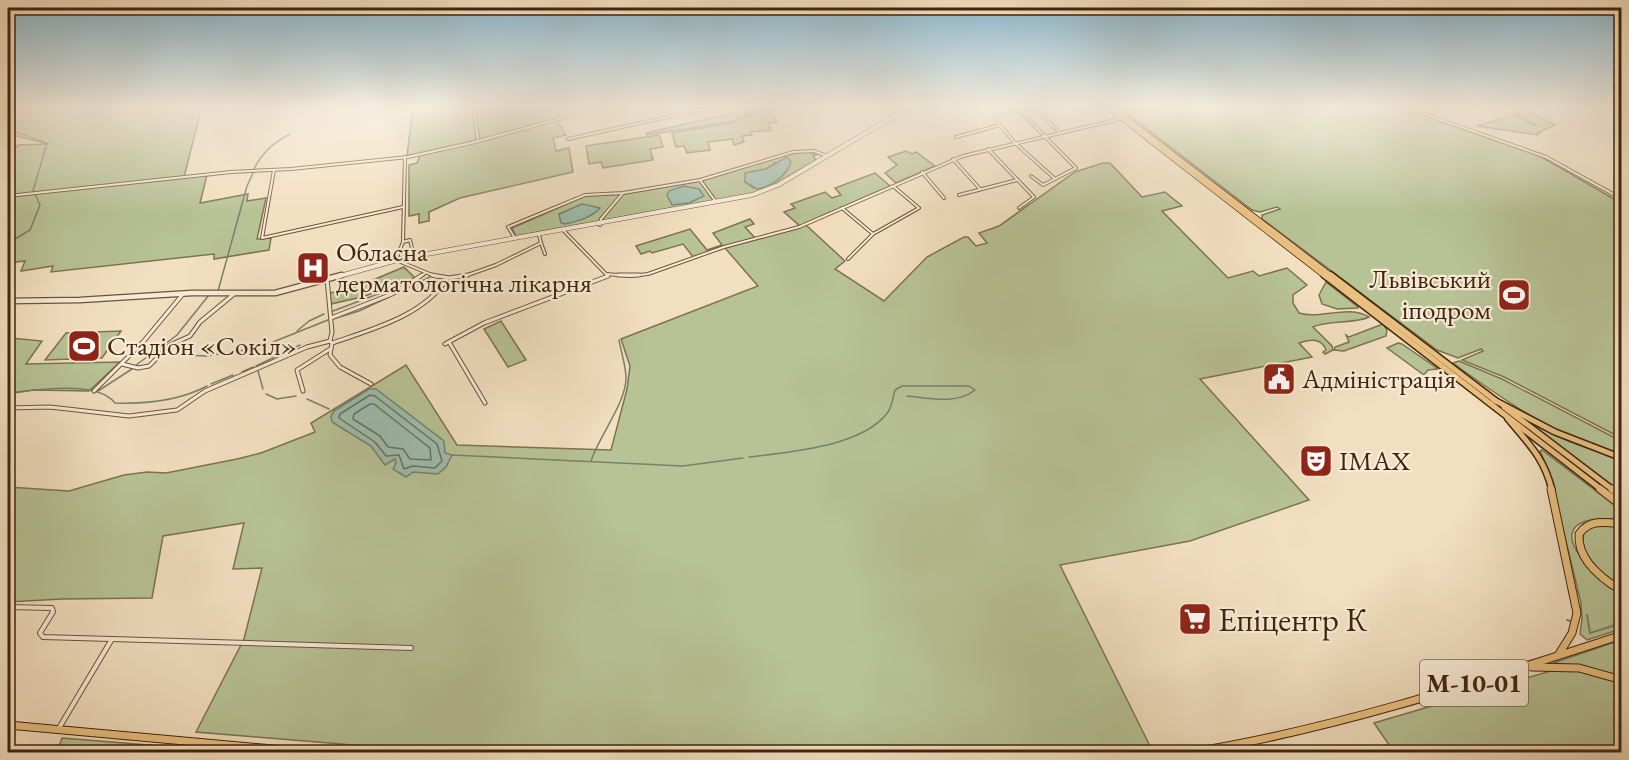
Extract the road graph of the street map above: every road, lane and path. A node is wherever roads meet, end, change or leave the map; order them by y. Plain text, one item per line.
1 (477, 141) edge
2 (851, 141) edge
3 (1022, 141) edge
4 (1050, 141) edge
5 (1150, 141) edge
6 (1157, 141) edge
7 (1502, 141) edge
8 (1015, 143) junction
9 (988, 149) junction
10 (827, 156) junction
11 (405, 157) junction
12 (953, 159) junction
13 (274, 170) junction
14 (922, 172) junction
15 (1031, 176) dead end
16 (1054, 178) junction
17 (700, 180) junction
18 (1017, 180) junction
19 (893, 186) junction
20 (980, 189) junction
21 (623, 193) junction
22 (959, 195) dead end
23 (8, 196) edge
24 (944, 198) dead end
25 (1622, 199) edge
26 (716, 202) junction
27 (403, 207) junction
28 (842, 208) junction
29 (1019, 208) dead end
30 (600, 225) junction
31 (564, 231) junction
32 (873, 234) junction
33 (539, 235) junction
34 (516, 239) junction
35 (403, 242) junction
36 (541, 243) junction
37 (545, 254) dead end
38 (414, 257) junction
39 (848, 259) dead end
40 (396, 261) junction
41 (426, 273) junction
42 (610, 275) junction
43 (448, 278) junction
44 (327, 279) junction
45 (235, 292) junction
46 (184, 293) junction
47 (8, 301) edge
48 (330, 318) junction
49 (1403, 333) junction
50 (331, 342) junction
51 (330, 349) junction
52 (122, 364) junction
53 (371, 384) dead end
54 (94, 391) dead end
55 (303, 391) dead end
56 (1494, 400) junction
57 (485, 403) dead end
58 (8, 408) edge
59 (1508, 419) junction
60 (1622, 458) edge
61 (1622, 497) edge
62 (1622, 506) edge
63 (1622, 524) edge
64 (1622, 591) edge
65 (8, 607) edge
66 (1622, 635) edge
67 (112, 639) junction
68 (411, 648) dead end
69 (1558, 655) junction
70 (1523, 667) junction
71 (1622, 680) edge
72 (8, 725) edge
73 (58, 730) junction
74 (306, 753) edge
75 (1193, 753) edge

1 - 11 street
2 - 10 street
3 - 8 street
4 - 16 street
5 - 49 main road
6 - 49 main road
7 - 25 street
8 - 9 street
8 - 16 street
9 - 12 street
9 - 18 street
10 - 17 street
10 - 26 street
11 - 13 street
11 - 27 street
12 - 14 street
12 - 20 street
13 - 23 street
13 - 27 street
14 - 19 street
14 - 24 street
15 - 16 street
17 - 21 street
17 - 26 street
18 - 20 street
18 - 29 street
19 - 28 street
19 - 32 street
20 - 22 street
21 - 30 street
21 - 34 street
26 - 30 street
27 - 35 street
28 - 32 street
28 - 42 street
30 - 31 street
31 - 33 street
31 - 42 street
32 - 39 street
33 - 34 street
33 - 36 street
34 - 38 street
35 - 38 street
35 - 40 street
36 - 37 street
36 - 43 street
38 - 40 street
40 - 41 street
40 - 44 street
41 - 43 street
41 - 48 street
42 - 57 street
43 - 50 street
44 - 45 street
44 - 48 street
45 - 46 street
45 - 52 street
46 - 47 street
46 - 52 street
48 - 50 street
49 - 56 main road
49 - 59 main road
50 - 51 street
50 - 58 street
51 - 53 street
51 - 55 street
52 - 54 street
56 - 60 main road
56 - 61 main road
59 - 62 main road
59 - 69 main road
63 - 64 main road
65 - 67 street
66 - 69 main road, М-10-01
67 - 68 street
67 - 73 street
69 - 70 main road, М-10-01
70 - 71 main road
70 - 75 main road, М-10-01
72 - 73 main road
73 - 74 main road

